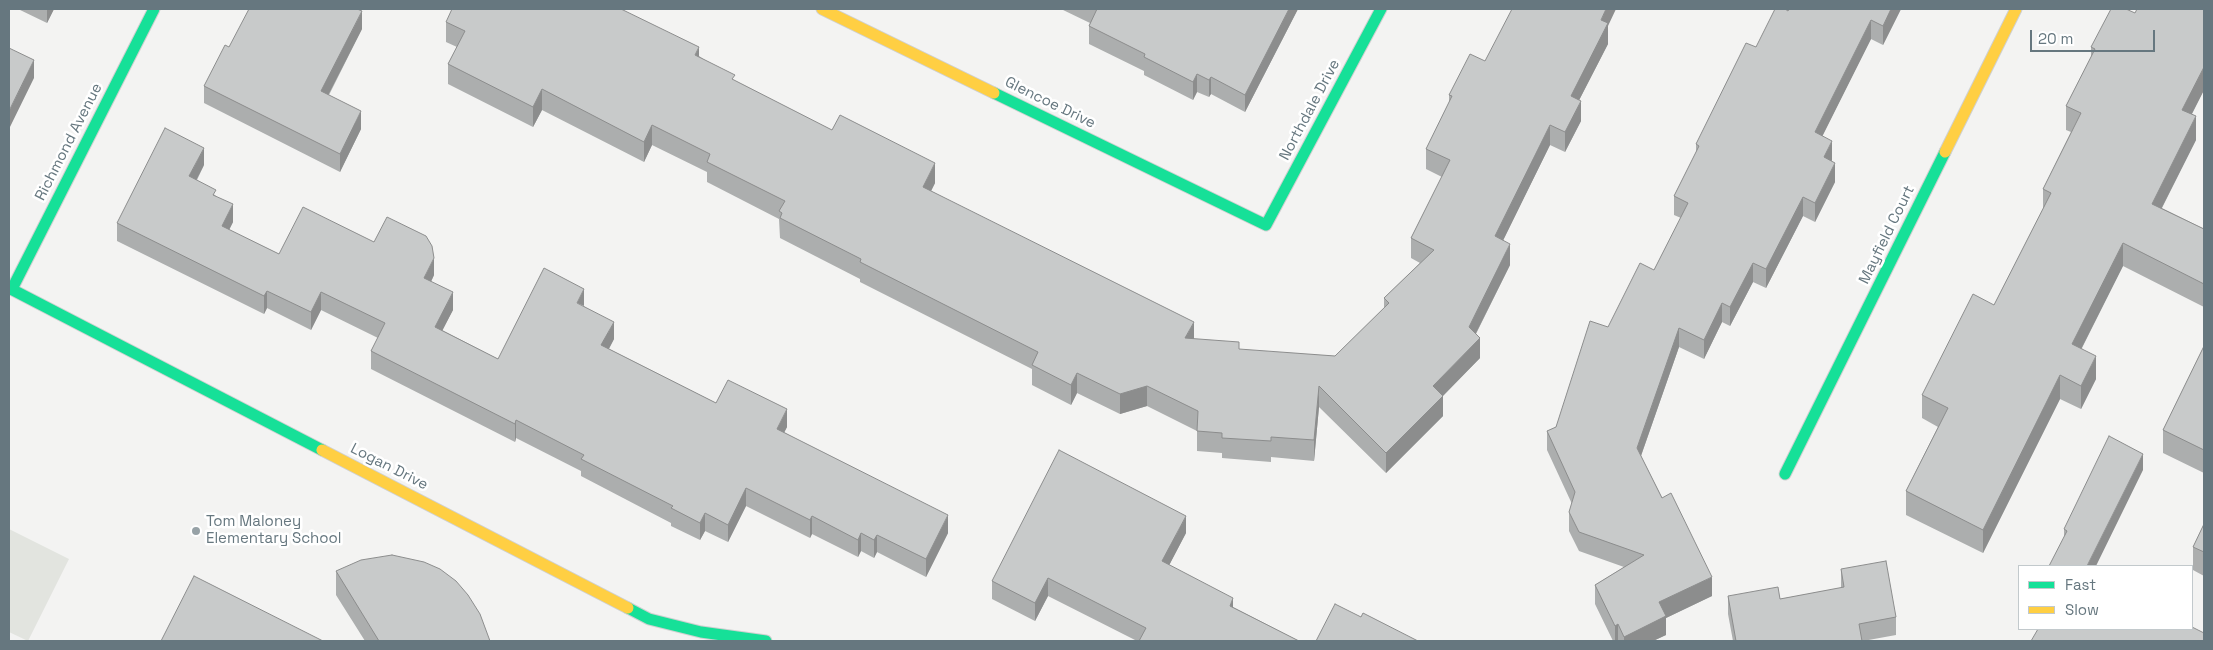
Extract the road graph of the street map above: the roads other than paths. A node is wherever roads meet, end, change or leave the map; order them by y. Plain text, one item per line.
1 (154, 9) edge
2 (822, 9) edge
3 (1381, 9) edge
4 (2016, 9) edge
5 (1266, 225) joint
6 (10, 288) edge
7 (1785, 474) dead end
8 (766, 641) edge

1 - 6 street, Richmond Avenue
2 - 5 street, Glencoe Drive
3 - 5 street, Northdale Drive
4 - 7 street, Mayfield Court
6 - 8 street, Logan Drive

